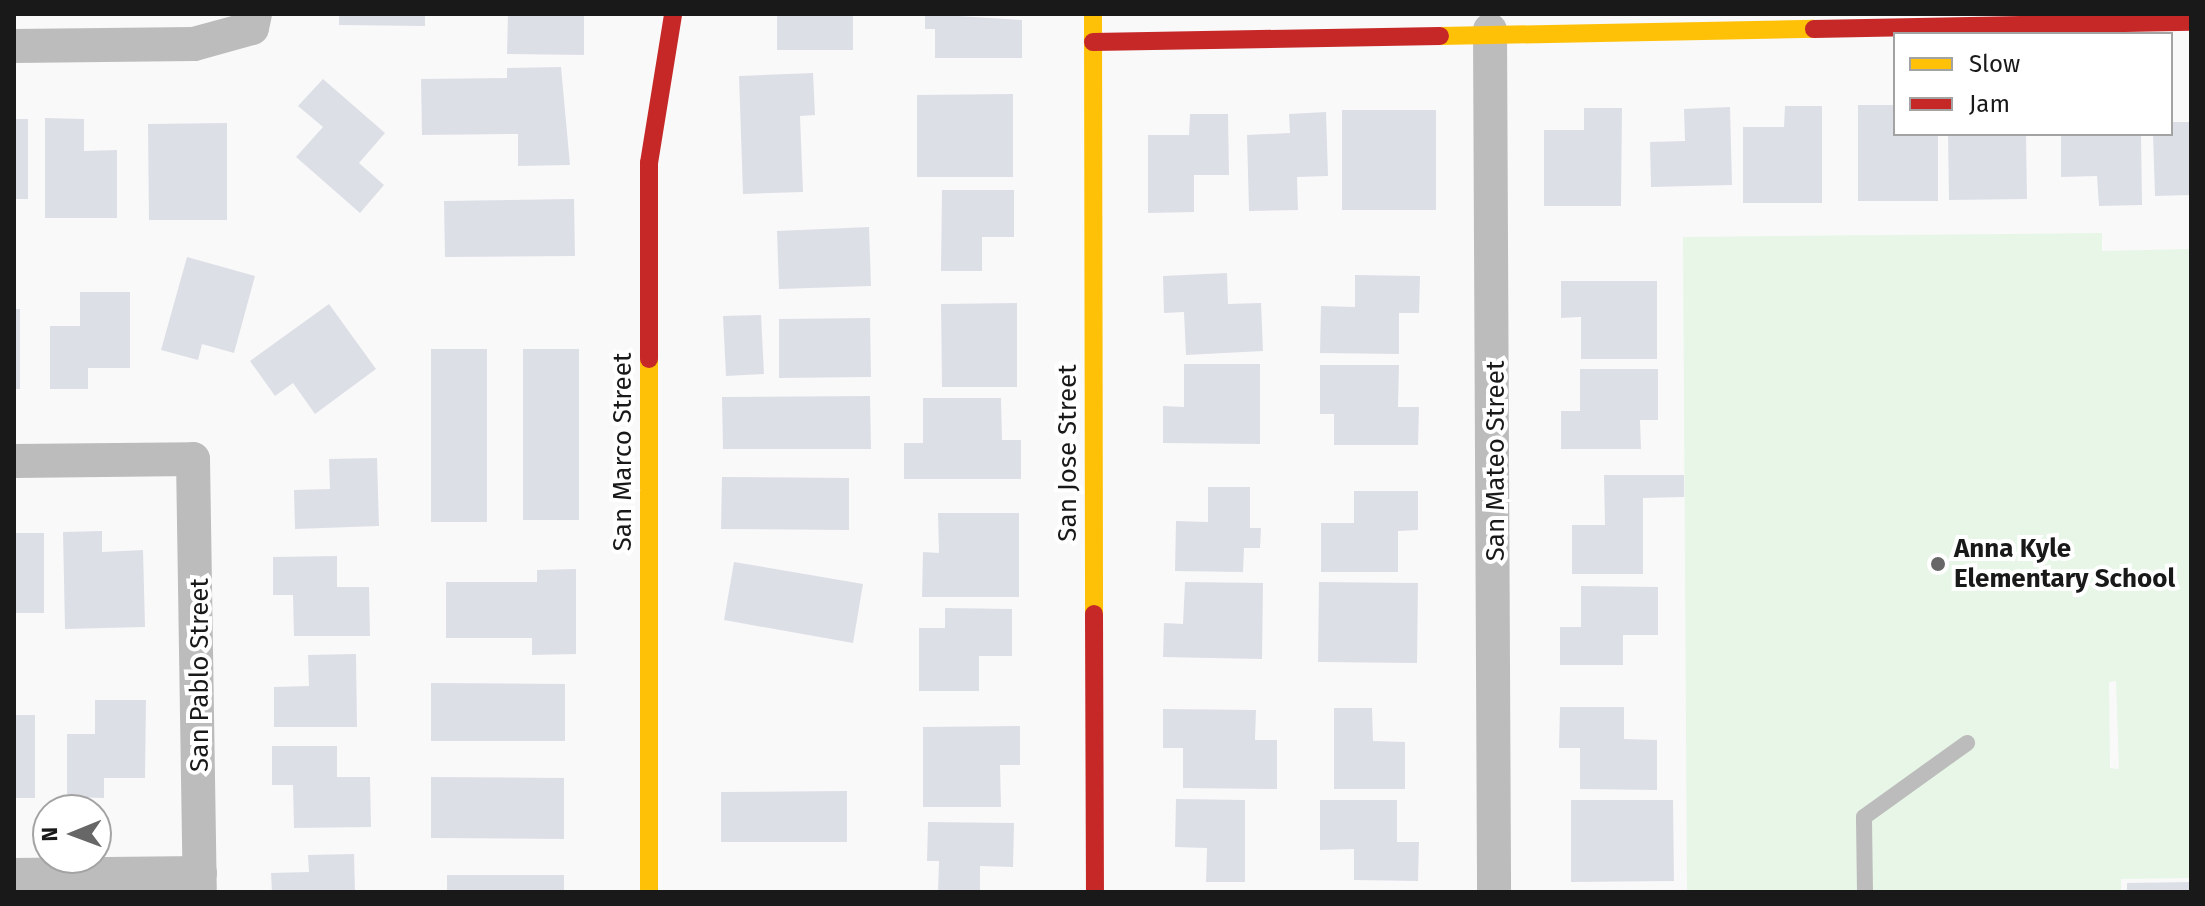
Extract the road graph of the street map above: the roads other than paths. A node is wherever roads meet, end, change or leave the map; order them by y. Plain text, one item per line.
1 (673, 14) edge
2 (1093, 14) edge
3 (254, 21) edge
4 (2191, 22) edge
5 (1490, 30) junction
6 (1093, 42) junction
7 (14, 46) edge
8 (14, 461) edge
9 (1967, 743) dead end
10 (14, 875) edge
11 (200, 883) edge
12 (649, 892) edge
13 (1095, 892) edge
14 (1494, 892) edge
15 (1865, 892) edge

1 - 12 street, San Marco Street
2 - 6 street, San Jose Street
3 - 7 street
4 - 5 street
5 - 6 street
5 - 14 street, San Mateo Street
6 - 13 street, San Jose Street
8 - 11 street, San Pablo Street
9 - 15 lane
10 - 11 street

